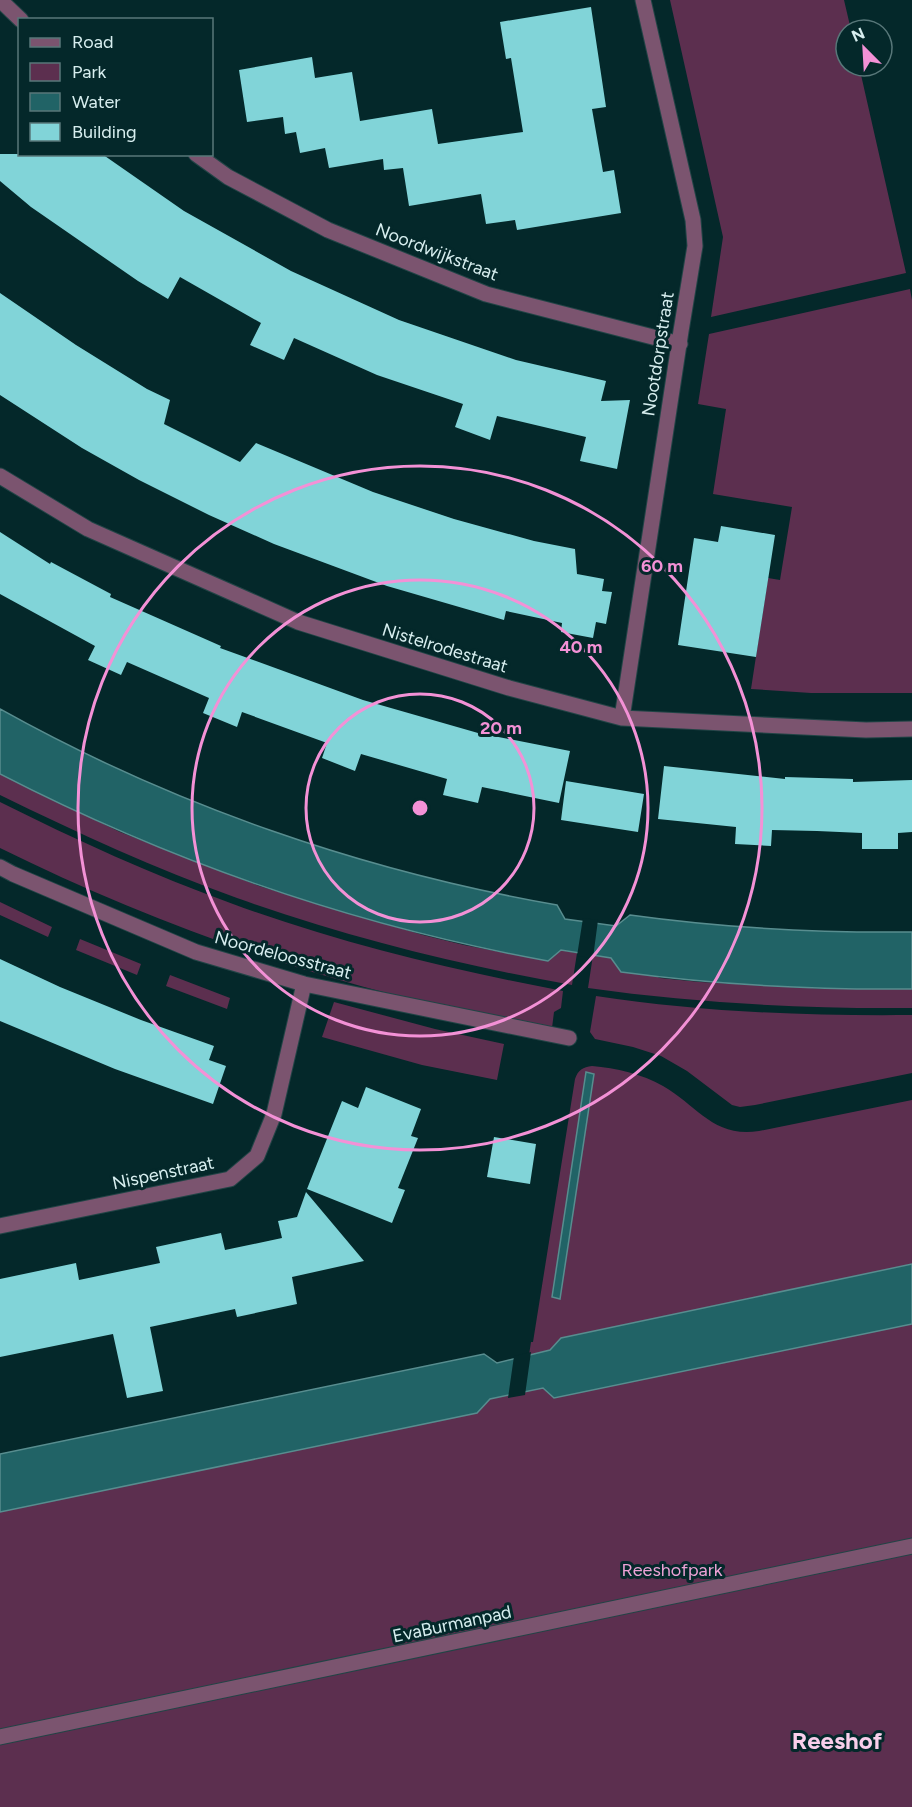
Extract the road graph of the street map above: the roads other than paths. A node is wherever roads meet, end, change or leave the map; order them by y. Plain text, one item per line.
1 (0, 0) edge
2 (643, 0) edge
3 (19, 18) edge
4 (199, 156) edge
5 (680, 344) junction
6 (0, 476) edge
7 (622, 718) junction
8 (912, 729) edge
9 (0, 867) edge
10 (304, 984) junction
11 (569, 1038) dead end
12 (0, 1226) edge
13 (912, 1546) edge
14 (0, 1737) edge

1 - 3 street
2 - 5 street, Nootdorpstraat
4 - 5 street, Noordwijkstraat
5 - 7 street, Nootdorpstraat
6 - 7 street, Nistelrodestraat
7 - 8 street, Nistelrodestraat
9 - 10 street, Noordeloosstraat
10 - 11 street, Noordeloosstraat
10 - 12 street, Nispenstraat
13 - 14 street, EvaBurmanpad

